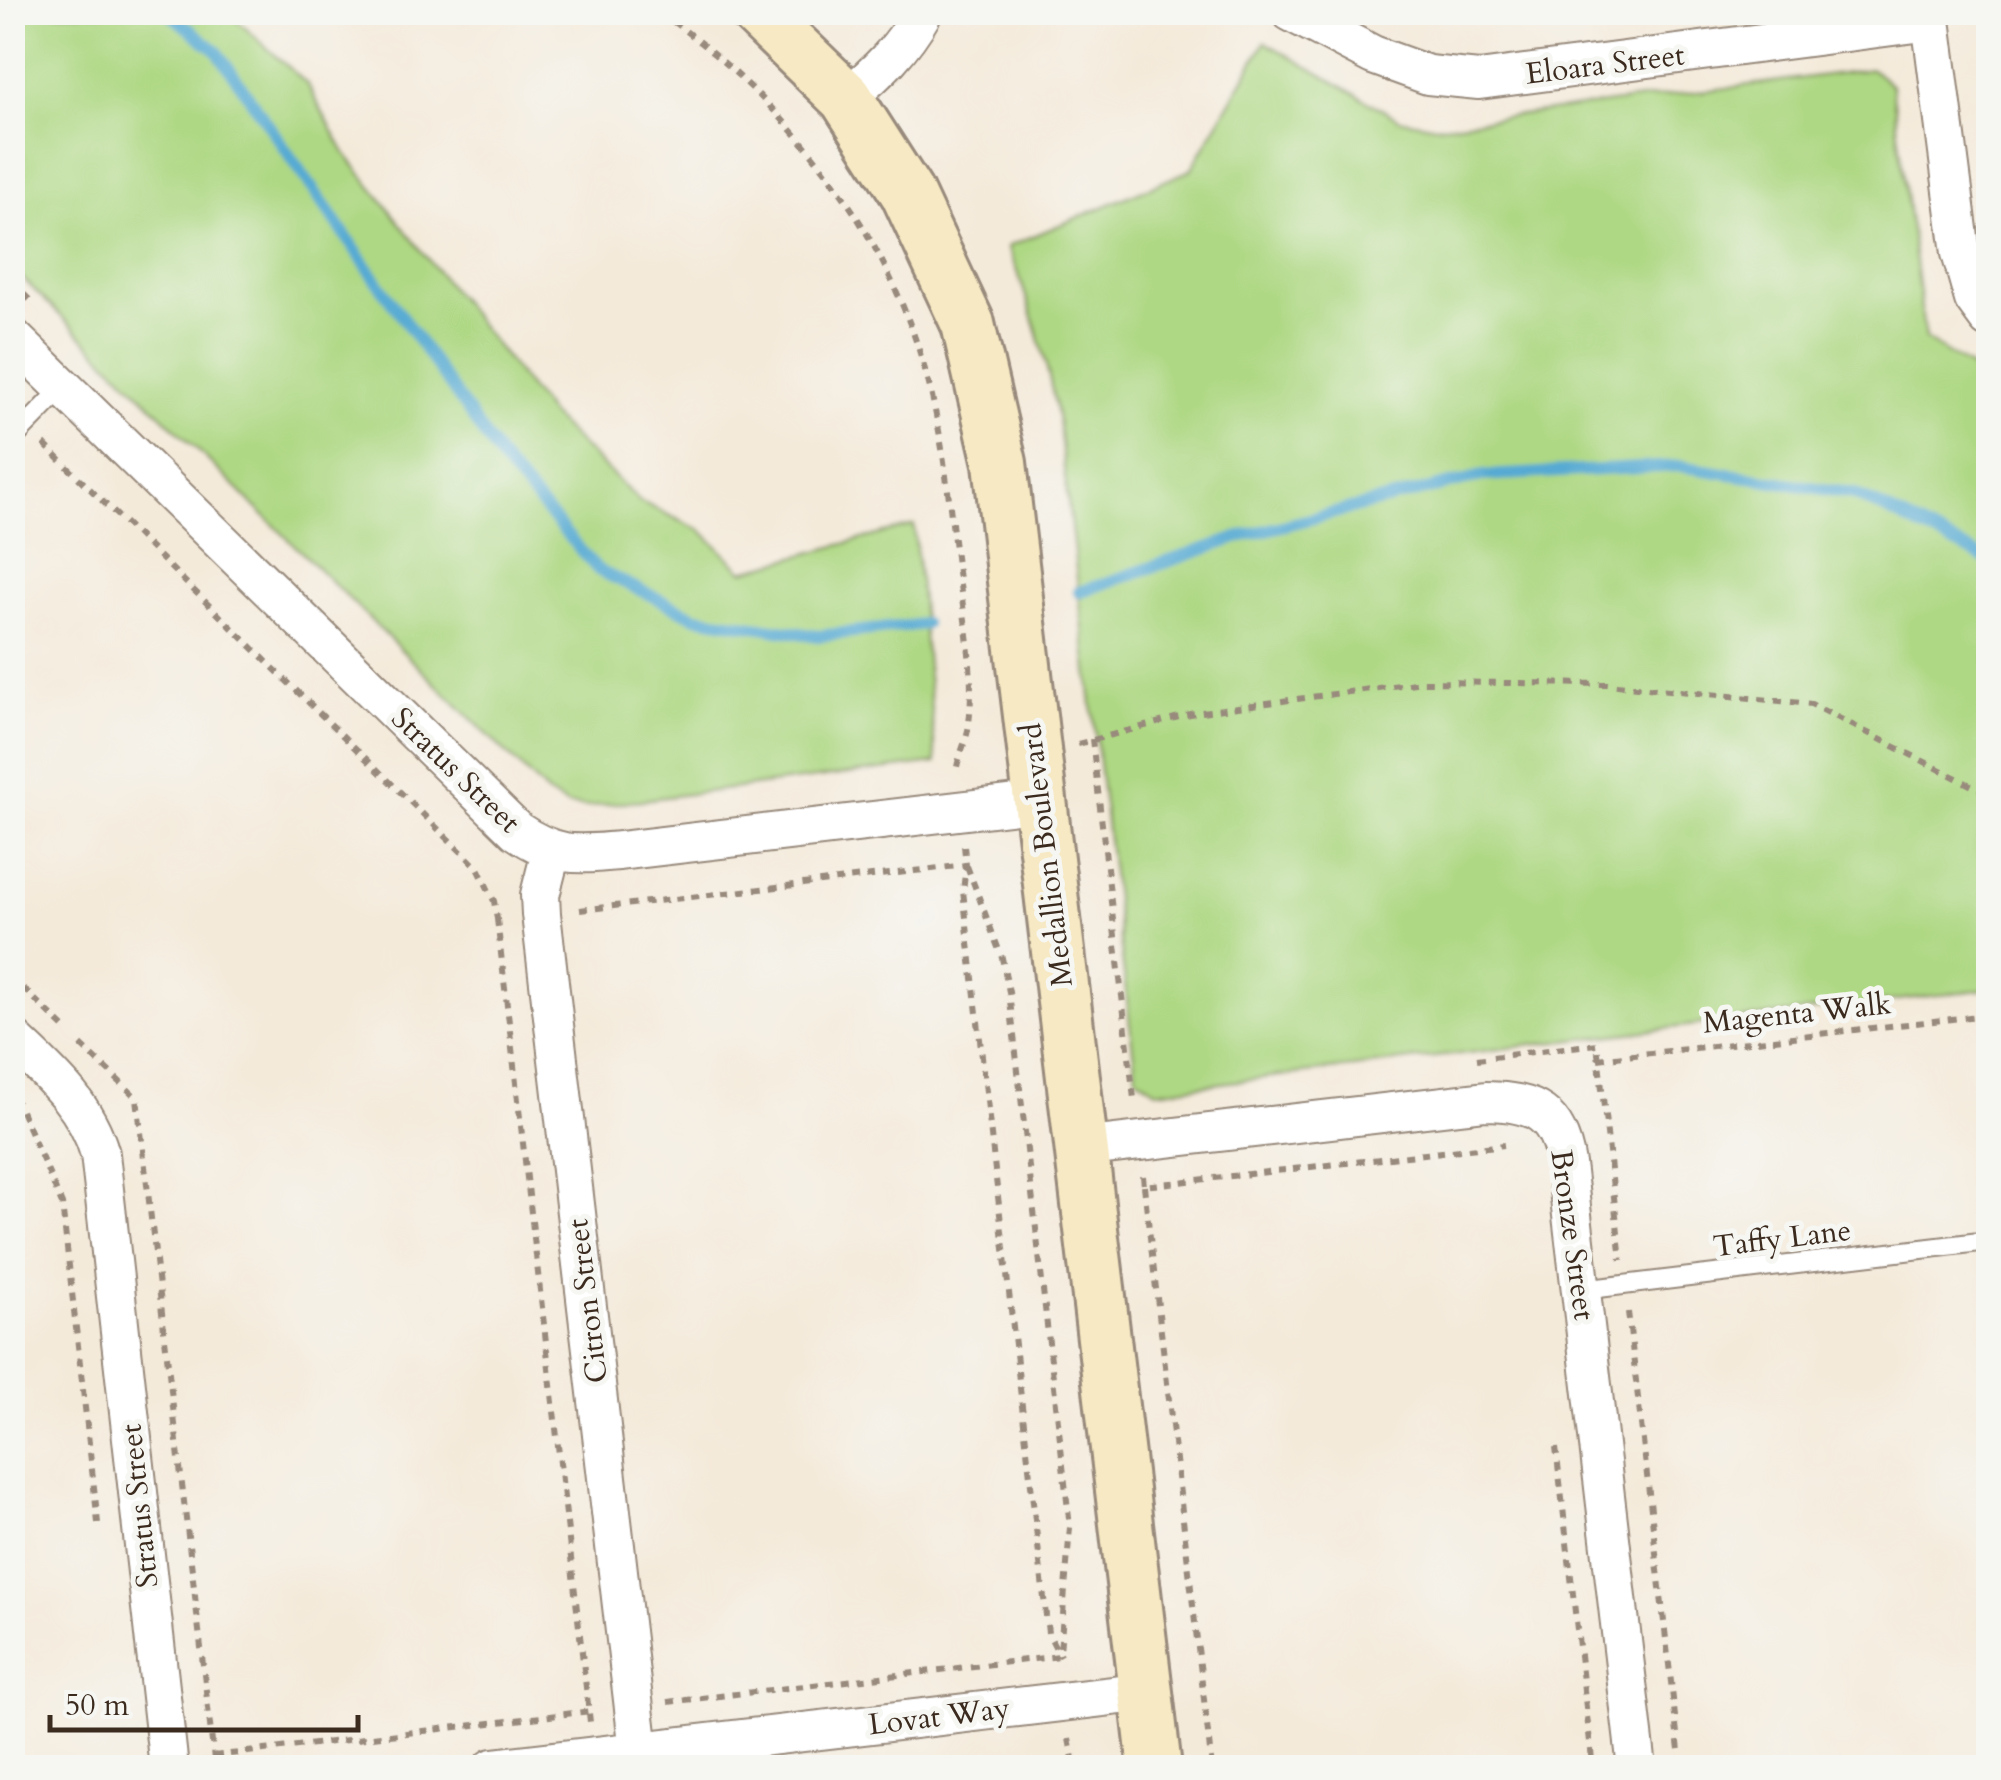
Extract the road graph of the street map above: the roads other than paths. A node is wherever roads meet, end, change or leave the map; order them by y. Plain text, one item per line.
1 (757, 12) edge
2 (923, 12) edge
3 (1291, 12) edge
4 (1930, 17) edge
5 (846, 98) junction
6 (1988, 318) edge
7 (12, 337) edge
8 (64, 388) junction
9 (12, 440) edge
10 (1038, 780) junction
11 (551, 852) junction
12 (12, 1038) edge
13 (1080, 1148) junction
14 (1988, 1241) edge
15 (1582, 1290) junction
16 (1147, 1692) junction
17 (639, 1751) junction
18 (169, 1768) edge
19 (493, 1768) edge
20 (1155, 1768) edge
21 (1638, 1768) edge

1 - 5 street, Medallion Boulevard
2 - 5 street
3 - 4 street, Eloara Street
4 - 6 street
5 - 10 street, Medallion Boulevard
7 - 8 street, Stratus Street
8 - 9 lane
8 - 11 street, Stratus Street
10 - 11 street, Stratus Street
10 - 13 street, Medallion Boulevard
11 - 17 street, Citron Street
12 - 18 street, Stratus Street
13 - 15 street, Bronze Street
13 - 16 street, Medallion Boulevard
14 - 15 lane, Taffy Lane
15 - 21 street, Bronze Street
16 - 17 street, Lovat Way
16 - 20 street, Medallion Boulevard
17 - 19 street, Lovat Way

